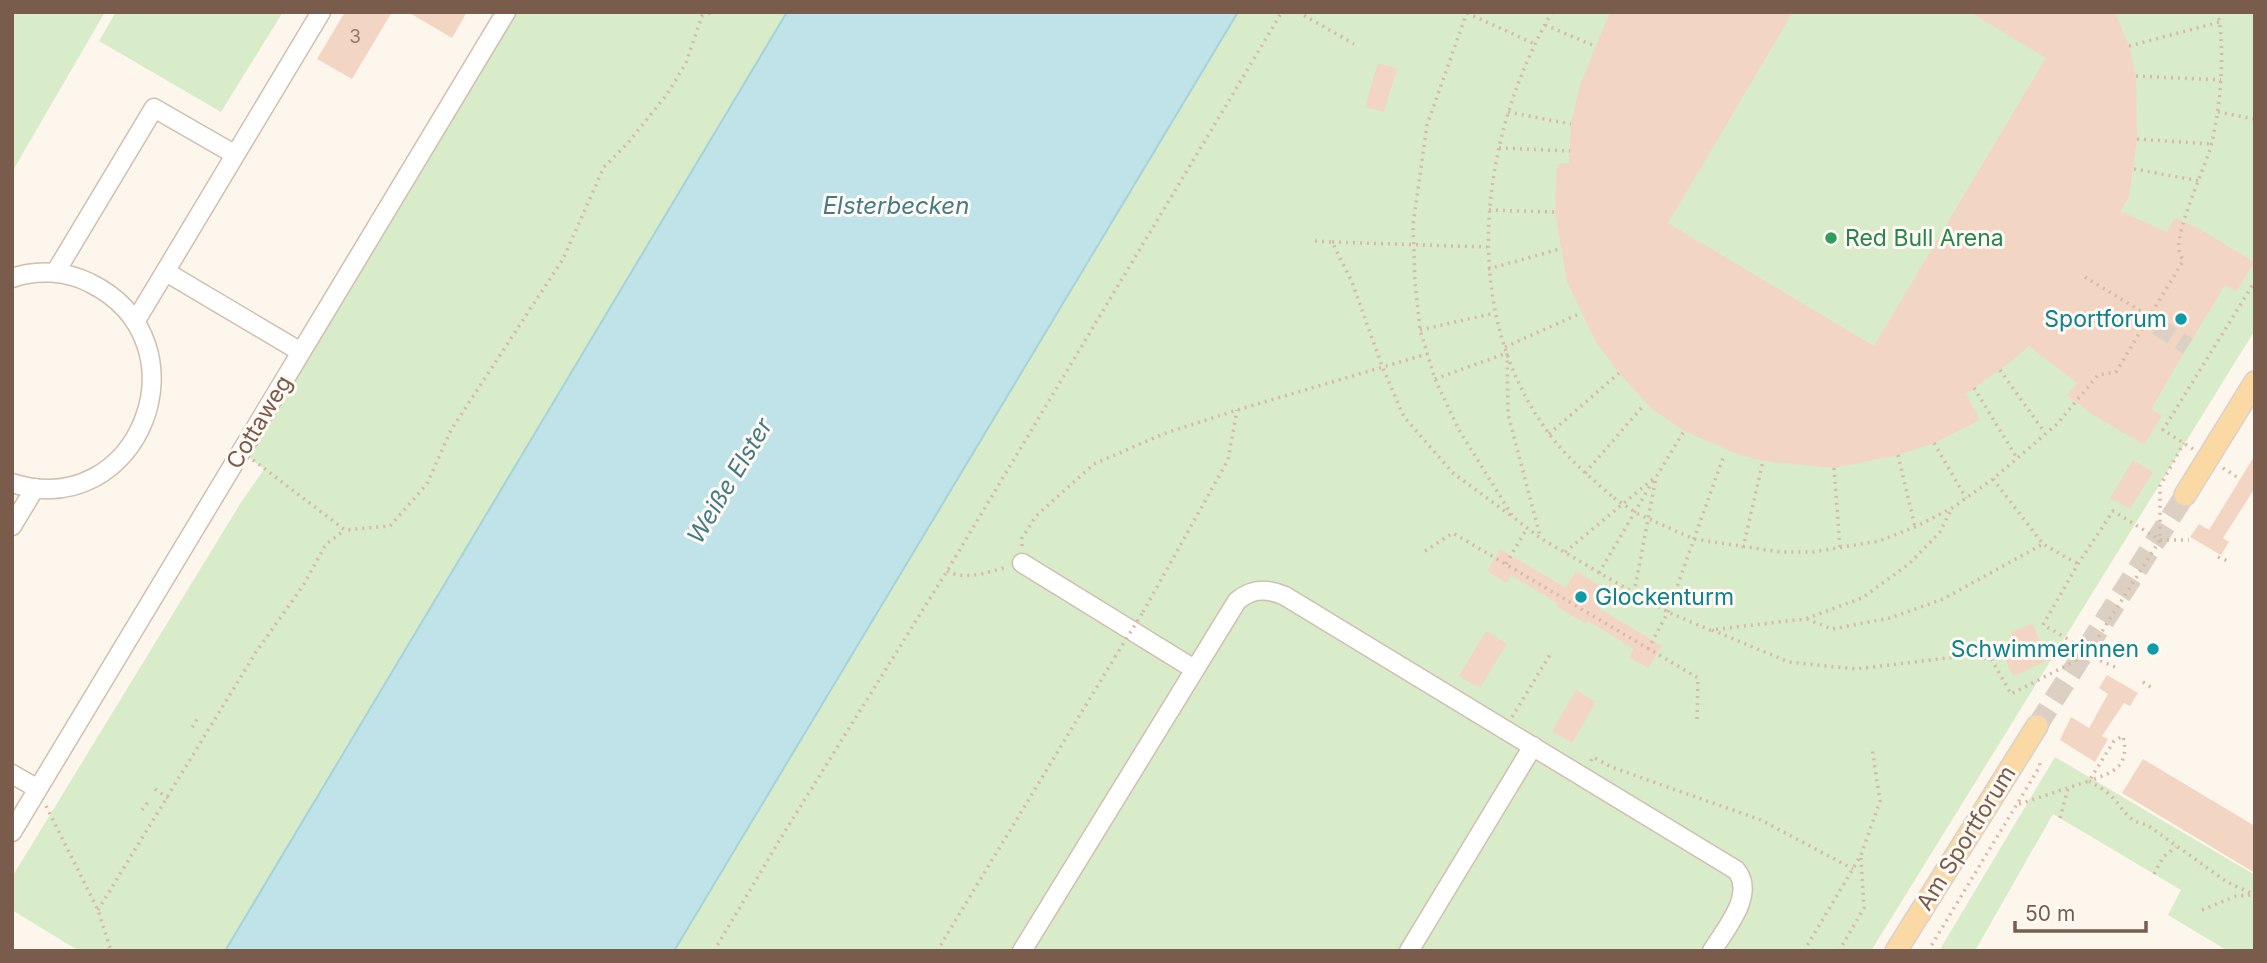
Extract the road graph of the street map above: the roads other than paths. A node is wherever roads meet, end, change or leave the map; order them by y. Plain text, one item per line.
1 (321, 12) edge
2 (506, 12) edge
3 (234, 154) junction
4 (166, 271) junction
5 (55, 273) junction
6 (12, 278) edge
7 (135, 322) junction
8 (301, 352) junction
9 (2255, 382) edge
10 (12, 483) edge
11 (35, 488) junction
12 (2185, 495) tunnel mouth
13 (12, 526) edge
14 (1022, 563) road end
15 (1194, 668) junction
16 (2037, 726) tunnel mouth
17 (1533, 746) junction
18 (12, 774) edge
19 (38, 789) junction
20 (12, 832) edge
21 (1022, 951) edge
22 (1409, 951) edge
23 (1712, 951) edge
24 (1896, 951) edge

1 - 3 street
2 - 8 street, Cottaweg
3 - 4 street
3 - 5 street
4 - 7 street
4 - 8 street
5 - 6 street
5 - 7 street
7 - 11 street
8 - 19 street, Cottaweg
9 - 12 main road
10 - 11 street
11 - 13 street
14 - 15 street
15 - 17 street
15 - 21 street
16 - 24 main road, Am Sportforum
17 - 22 street
17 - 23 street
18 - 19 street
19 - 20 street, Cottaweg

